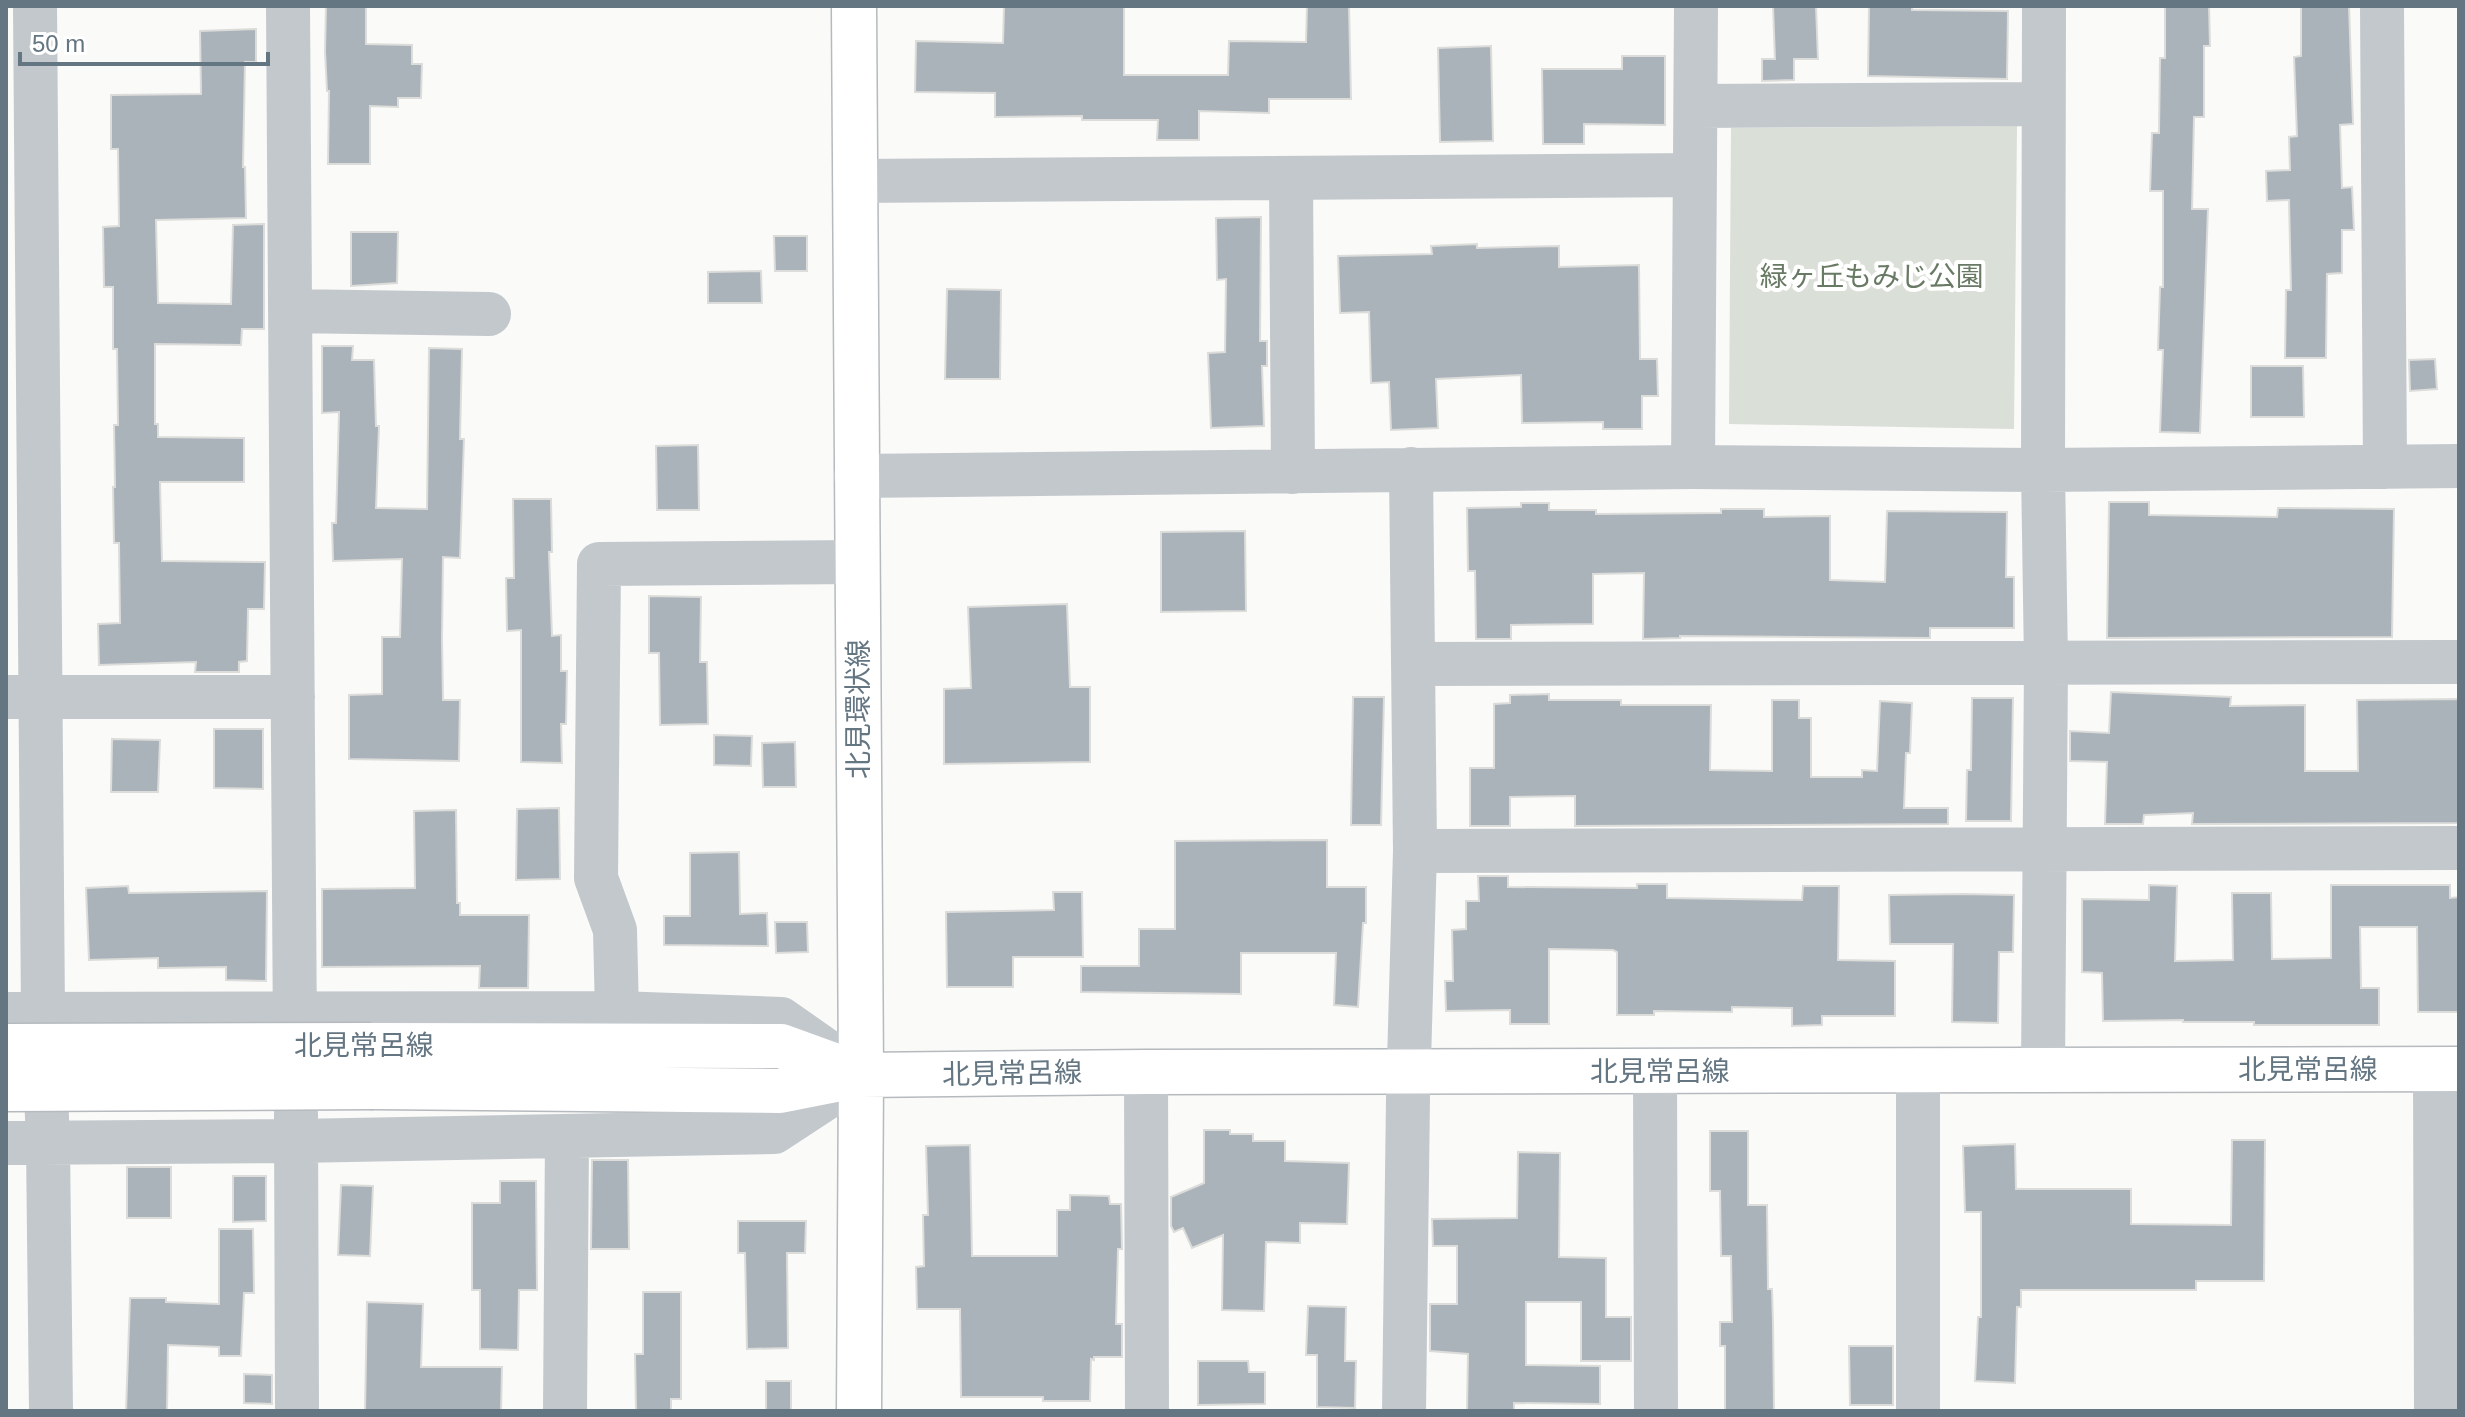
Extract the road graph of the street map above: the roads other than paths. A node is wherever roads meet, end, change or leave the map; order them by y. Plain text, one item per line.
1 (35, 6) edge
2 (288, 6) edge
3 (854, 6) edge
4 (1696, 6) edge
5 (2044, 6) edge
6 (2382, 6) edge
7 (2043, 104) junction
8 (1696, 106) junction
9 (1695, 175) junction
10 (1291, 179) junction
11 (855, 181) junction
12 (291, 311) junction
13 (489, 314) dead end
14 (2459, 466) edge
15 (1693, 467) junction
16 (2385, 467) junction
17 (1411, 469) junction
18 (2043, 470) junction
19 (1293, 472) junction
20 (856, 476) junction
21 (857, 562) junction
22 (2046, 662) junction
23 (2459, 662) edge
24 (1414, 664) junction
25 (23, 697) edge
26 (293, 697) junction
27 (2045, 847) junction
28 (2459, 848) edge
29 (1415, 851) junction
30 (294, 1012) junction
31 (617, 1013) junction
32 (25, 1014) edge
33 (6, 1046) edge
34 (372, 1066) junction
35 (2447, 1069) edge
36 (1918, 1070) junction
37 (2043, 1070) junction
38 (1408, 1071) junction
39 (1655, 1071) junction
40 (1146, 1072) junction
41 (861, 1075) junction
42 (6, 1089) edge
43 (567, 1136) junction
44 (296, 1141) junction
45 (27, 1143) edge
46 (51, 1411) edge
47 (297, 1411) edge
48 (565, 1411) edge
49 (859, 1411) edge
50 (1147, 1411) edge
51 (1404, 1411) edge
52 (1656, 1411) edge
53 (1918, 1411) edge
54 (2436, 1411) edge

1 - 25 street
2 - 12 street
3 - 11 main road, 北見環状線
4 - 8 street
5 - 7 street
6 - 16 street
7 - 8 street
7 - 18 street
8 - 9 street
9 - 10 street
9 - 15 street
10 - 11 street
10 - 19 street
11 - 20 main road, 北見環状線
12 - 13 street
12 - 26 street
14 - 16 street
15 - 17 street
15 - 18 street
16 - 18 street
17 - 19 street
17 - 24 street
18 - 22 street
19 - 20 street
20 - 21 main road, 北見環状線
21 - 31 street
21 - 41 main road, 北見環状線
22 - 23 street
22 - 24 street
22 - 27 street
24 - 29 street
25 - 26 street
25 - 32 street
26 - 30 street
27 - 28 street
27 - 29 street
27 - 37 street
29 - 38 street
30 - 31 street
30 - 32 street
30 - 44 street
31 - 41 street
32 - 45 street
33 - 34 main road, 北見常呂線, bridge
34 - 41 main road, 北見常呂線
34 - 42 main road, 北見常呂線, bridge
35 - 37 main road, 北見常呂線
35 - 54 street
36 - 37 main road, 北見常呂線
36 - 39 main road, 北見常呂線
36 - 53 street
38 - 39 main road, 北見常呂線
38 - 40 main road, 北見常呂線
38 - 51 street
39 - 52 street
40 - 41 main road, 北見常呂線
40 - 50 street
41 - 43 street
41 - 49 main road, 北見環状線
43 - 44 street
43 - 48 street
44 - 45 street
44 - 47 street
45 - 46 street

